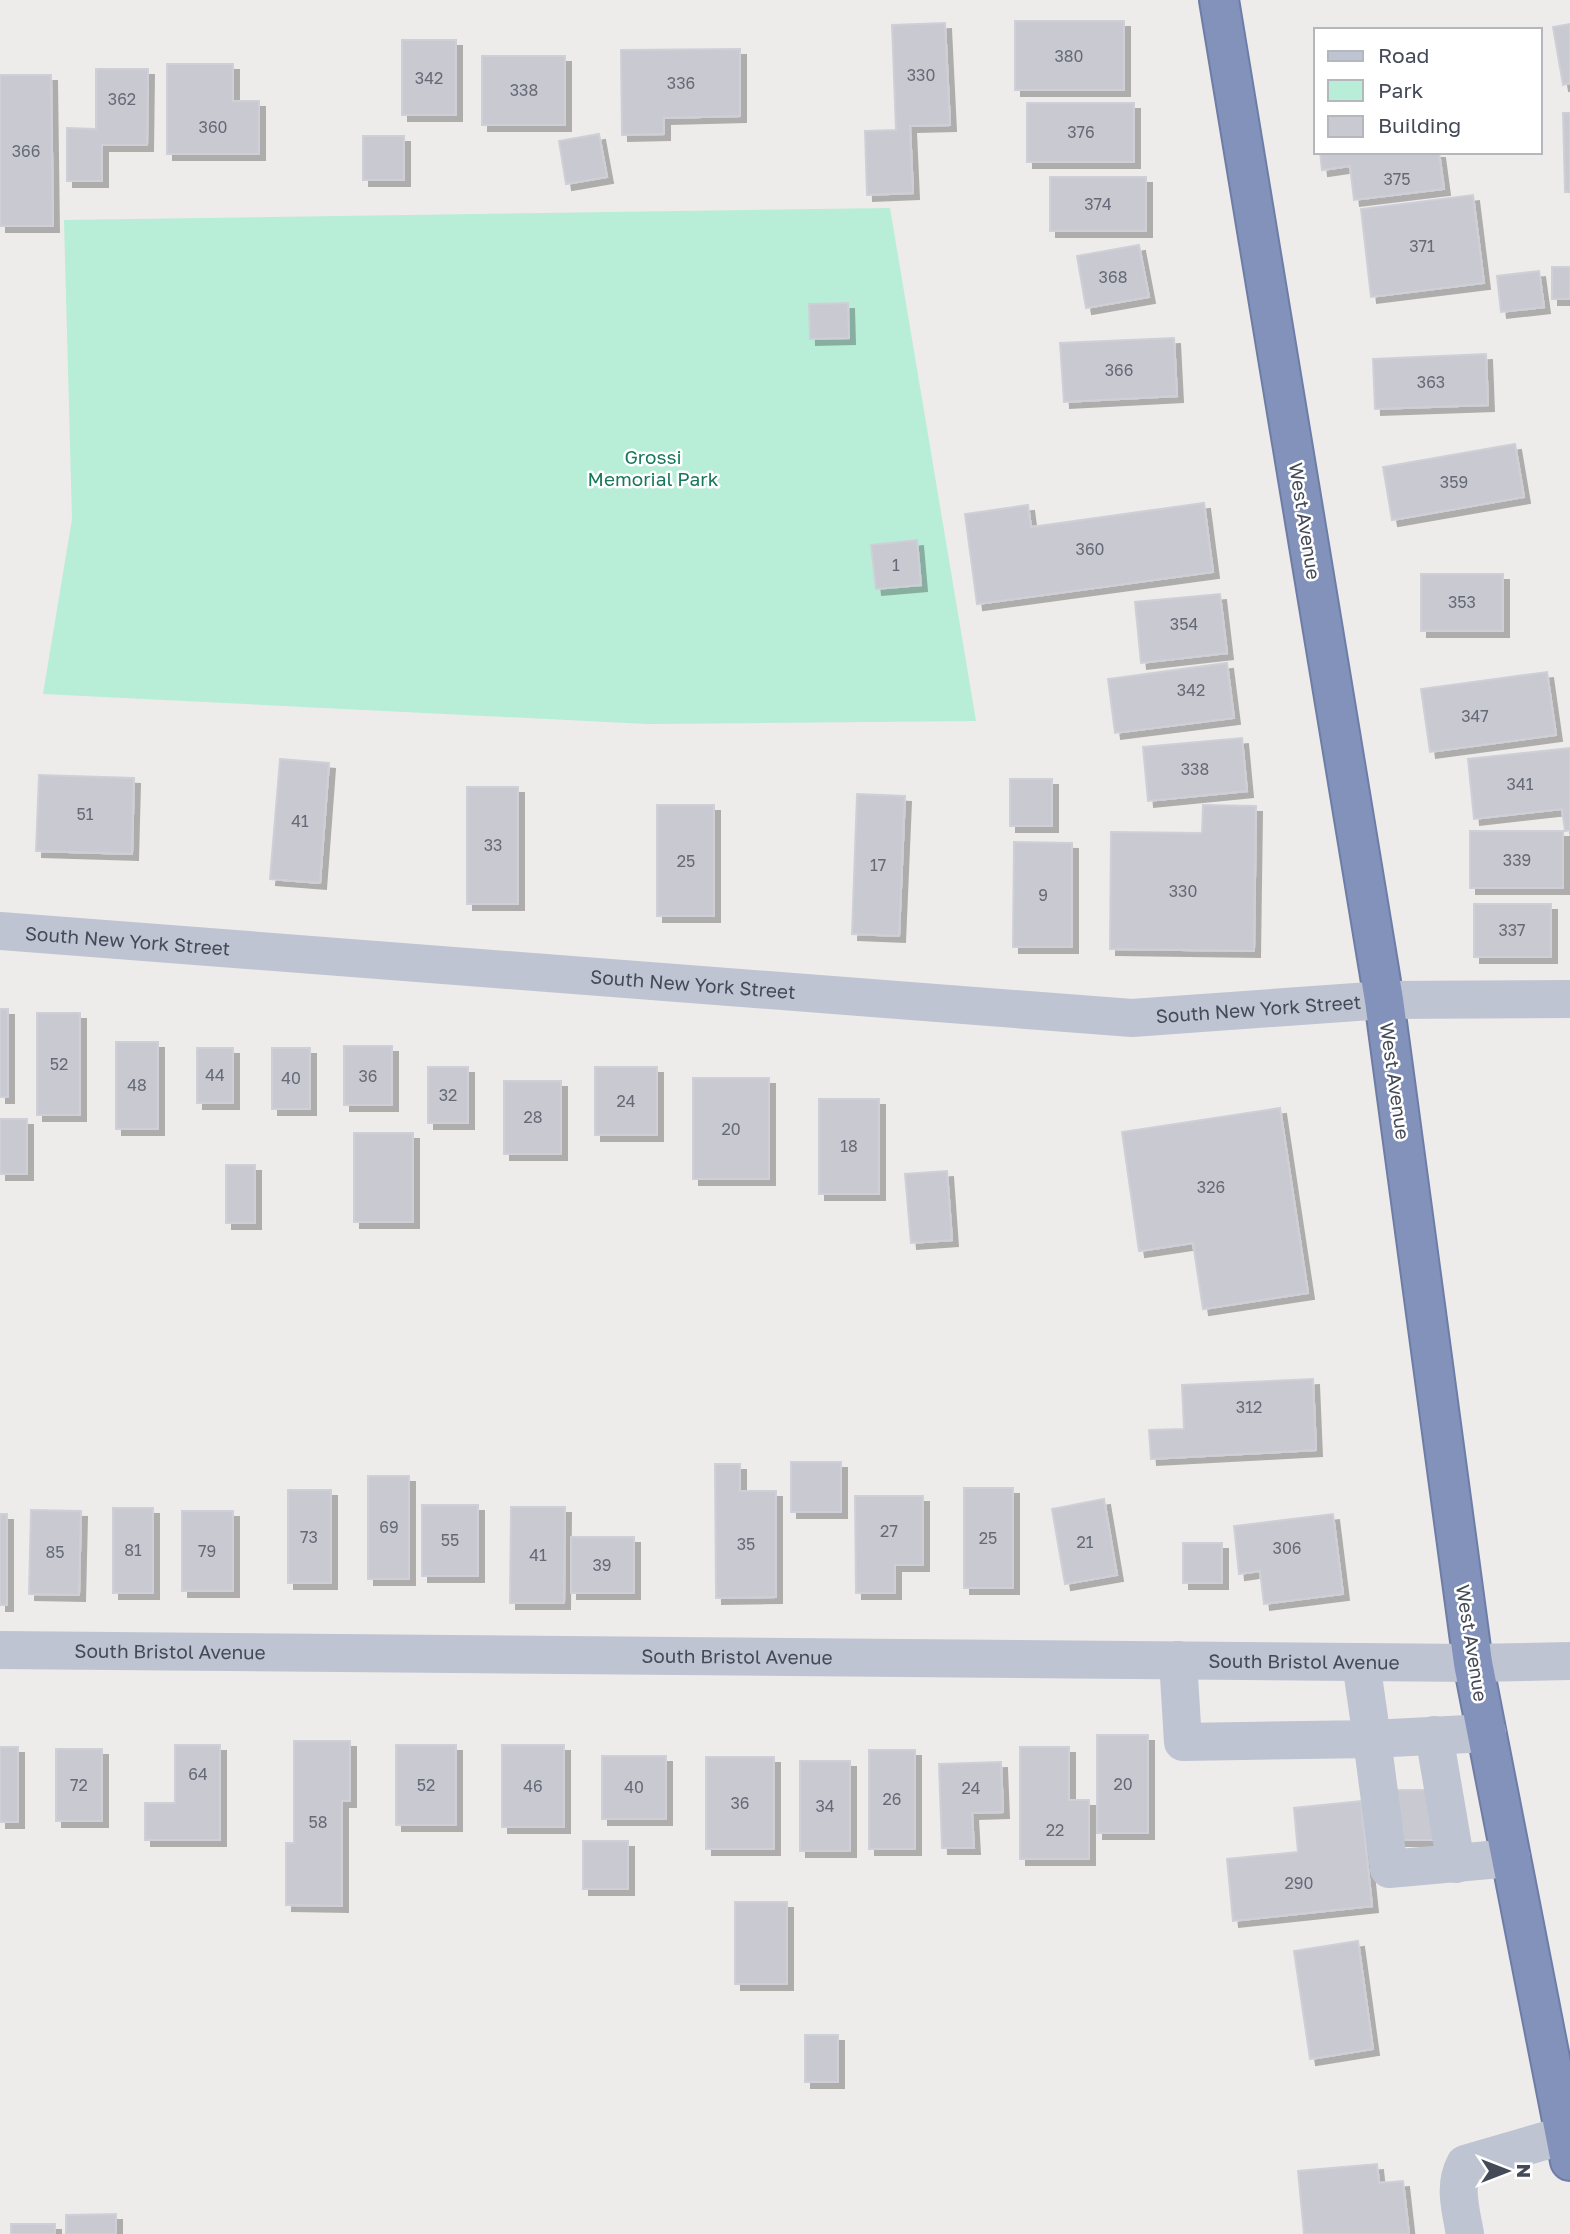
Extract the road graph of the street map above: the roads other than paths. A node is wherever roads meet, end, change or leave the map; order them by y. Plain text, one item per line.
1 (1219, 0) edge
2 (0, 931) edge
3 (1570, 999) edge
4 (1384, 1000) junction
5 (0, 1650) edge
6 (1178, 1660) junction
7 (1570, 1661) edge
8 (1361, 1662) junction
9 (1473, 1663) junction
10 (1487, 1733) junction
11 (1434, 1735) junction
12 (1373, 1739) junction
13 (1511, 1858) junction
14 (1456, 1864) junction
15 (1567, 2148) edge
16 (1465, 2234) edge

1 - 4 highway, West Avenue
2 - 4 street, South New York Street
3 - 4 street, South New York Street
4 - 9 highway, West Avenue
5 - 6 street, South Bristol Avenue
6 - 8 street, South Bristol Avenue
6 - 12 street
7 - 9 street, South Bristol Avenue
8 - 9 street, South Bristol Avenue
8 - 12 street
9 - 10 highway, West Avenue
10 - 11 street
10 - 13 highway, West Avenue
11 - 12 street
11 - 14 street
12 - 14 street
13 - 14 street
13 - 15 highway, West Avenue
15 - 16 street

